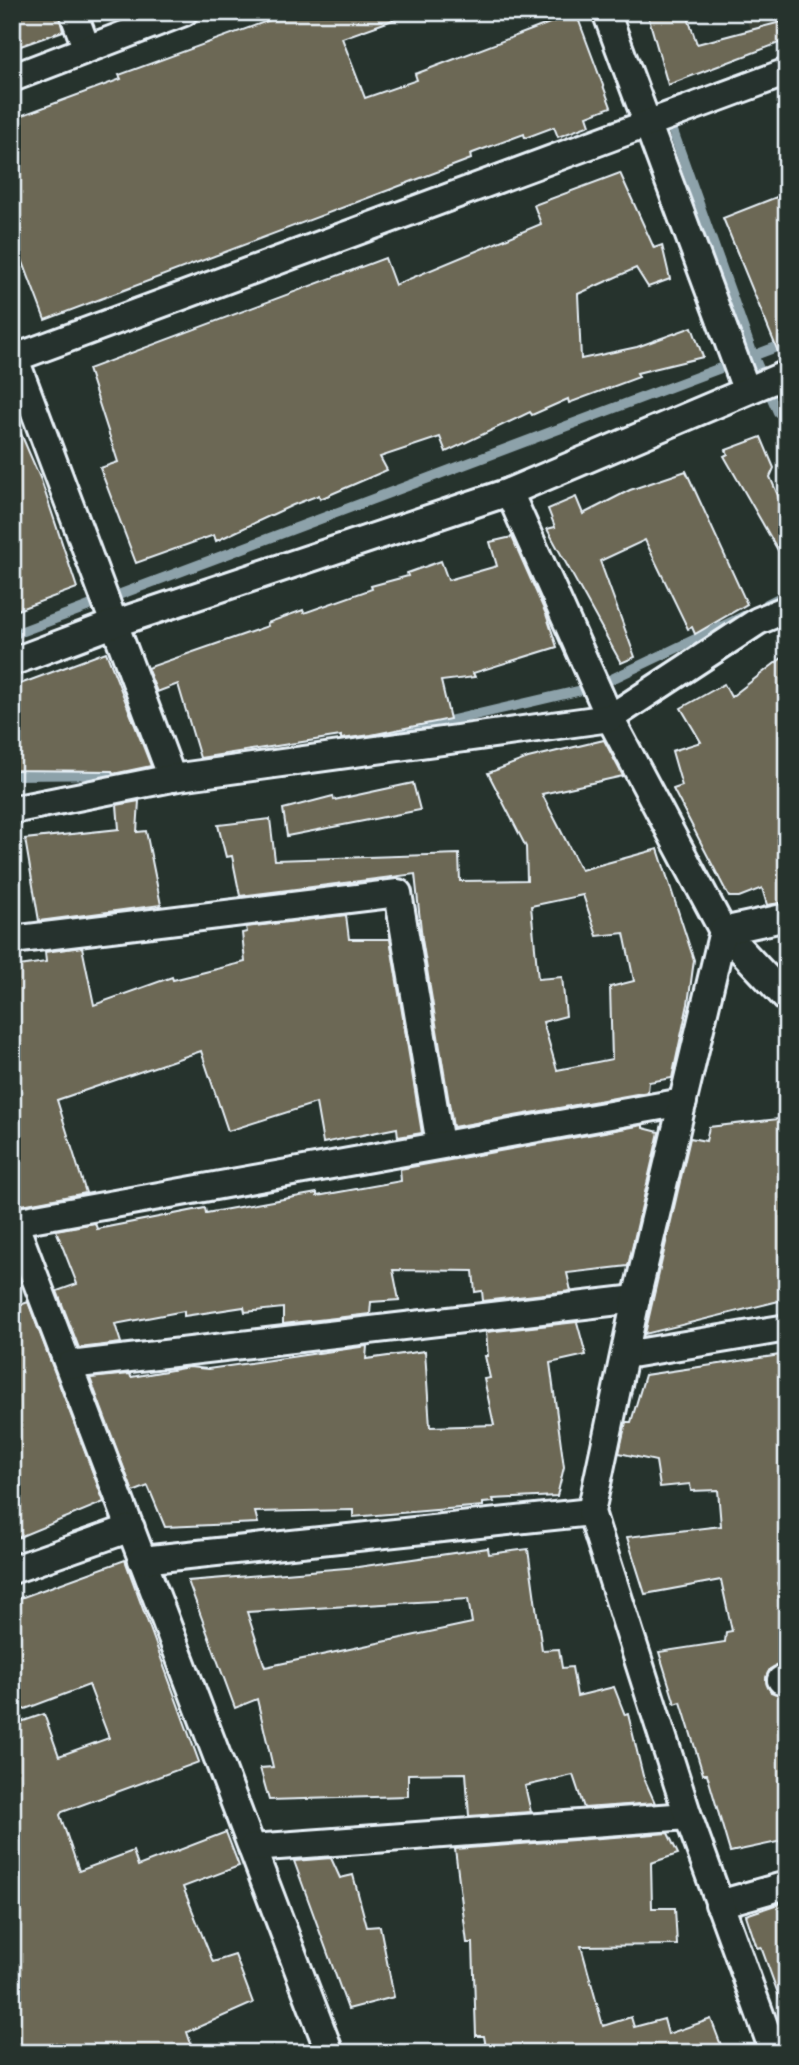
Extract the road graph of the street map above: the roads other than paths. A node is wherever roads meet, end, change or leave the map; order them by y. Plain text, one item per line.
1 (73, 12) edge
2 (184, 12) edge
3 (606, 12) edge
4 (86, 47) junction
5 (787, 72) edge
6 (12, 78) edge
7 (648, 123) junction
8 (13, 356) edge
9 (787, 374) edge
10 (746, 389) junction
11 (509, 492) junction
12 (787, 609) edge
13 (113, 624) junction
14 (12, 662) edge
15 (610, 718) junction
16 (172, 778) junction
17 (12, 810) edge
18 (787, 917) edge
19 (723, 931) junction
20 (12, 940) edge
21 (787, 999) edge
22 (683, 1102) junction
23 (440, 1144) junction
24 (13, 1220) edge
25 (636, 1299) junction
26 (787, 1328) edge
27 (625, 1355) junction
28 (70, 1365) junction
29 (591, 1512) junction
30 (131, 1528) junction
31 (142, 1560) junction
32 (12, 1570) edge
33 (688, 1816) junction
34 (252, 1848) junction
35 (787, 1885) edge
36 (719, 1904) junction
37 (330, 2053) edge
38 (774, 2053) edge

1 - 4 street
2 - 4 street
3 - 7 street
4 - 6 street
5 - 7 street
7 - 8 street
7 - 10 street
8 - 13 street
9 - 10 street
10 - 11 street
11 - 13 street
11 - 15 street
12 - 15 street
13 - 14 street
13 - 16 street
15 - 16 street
15 - 19 street
16 - 17 street
18 - 19 street
19 - 21 street
19 - 22 street
20 - 23 street
22 - 23 street
22 - 25 street
23 - 24 street
24 - 28 street
25 - 27 street
25 - 28 street
26 - 27 street
27 - 29 street
28 - 30 street
29 - 31 street
29 - 33 street
30 - 31 street
30 - 32 street
31 - 34 street
33 - 34 street
33 - 36 street
34 - 37 street
35 - 36 street
36 - 38 street

